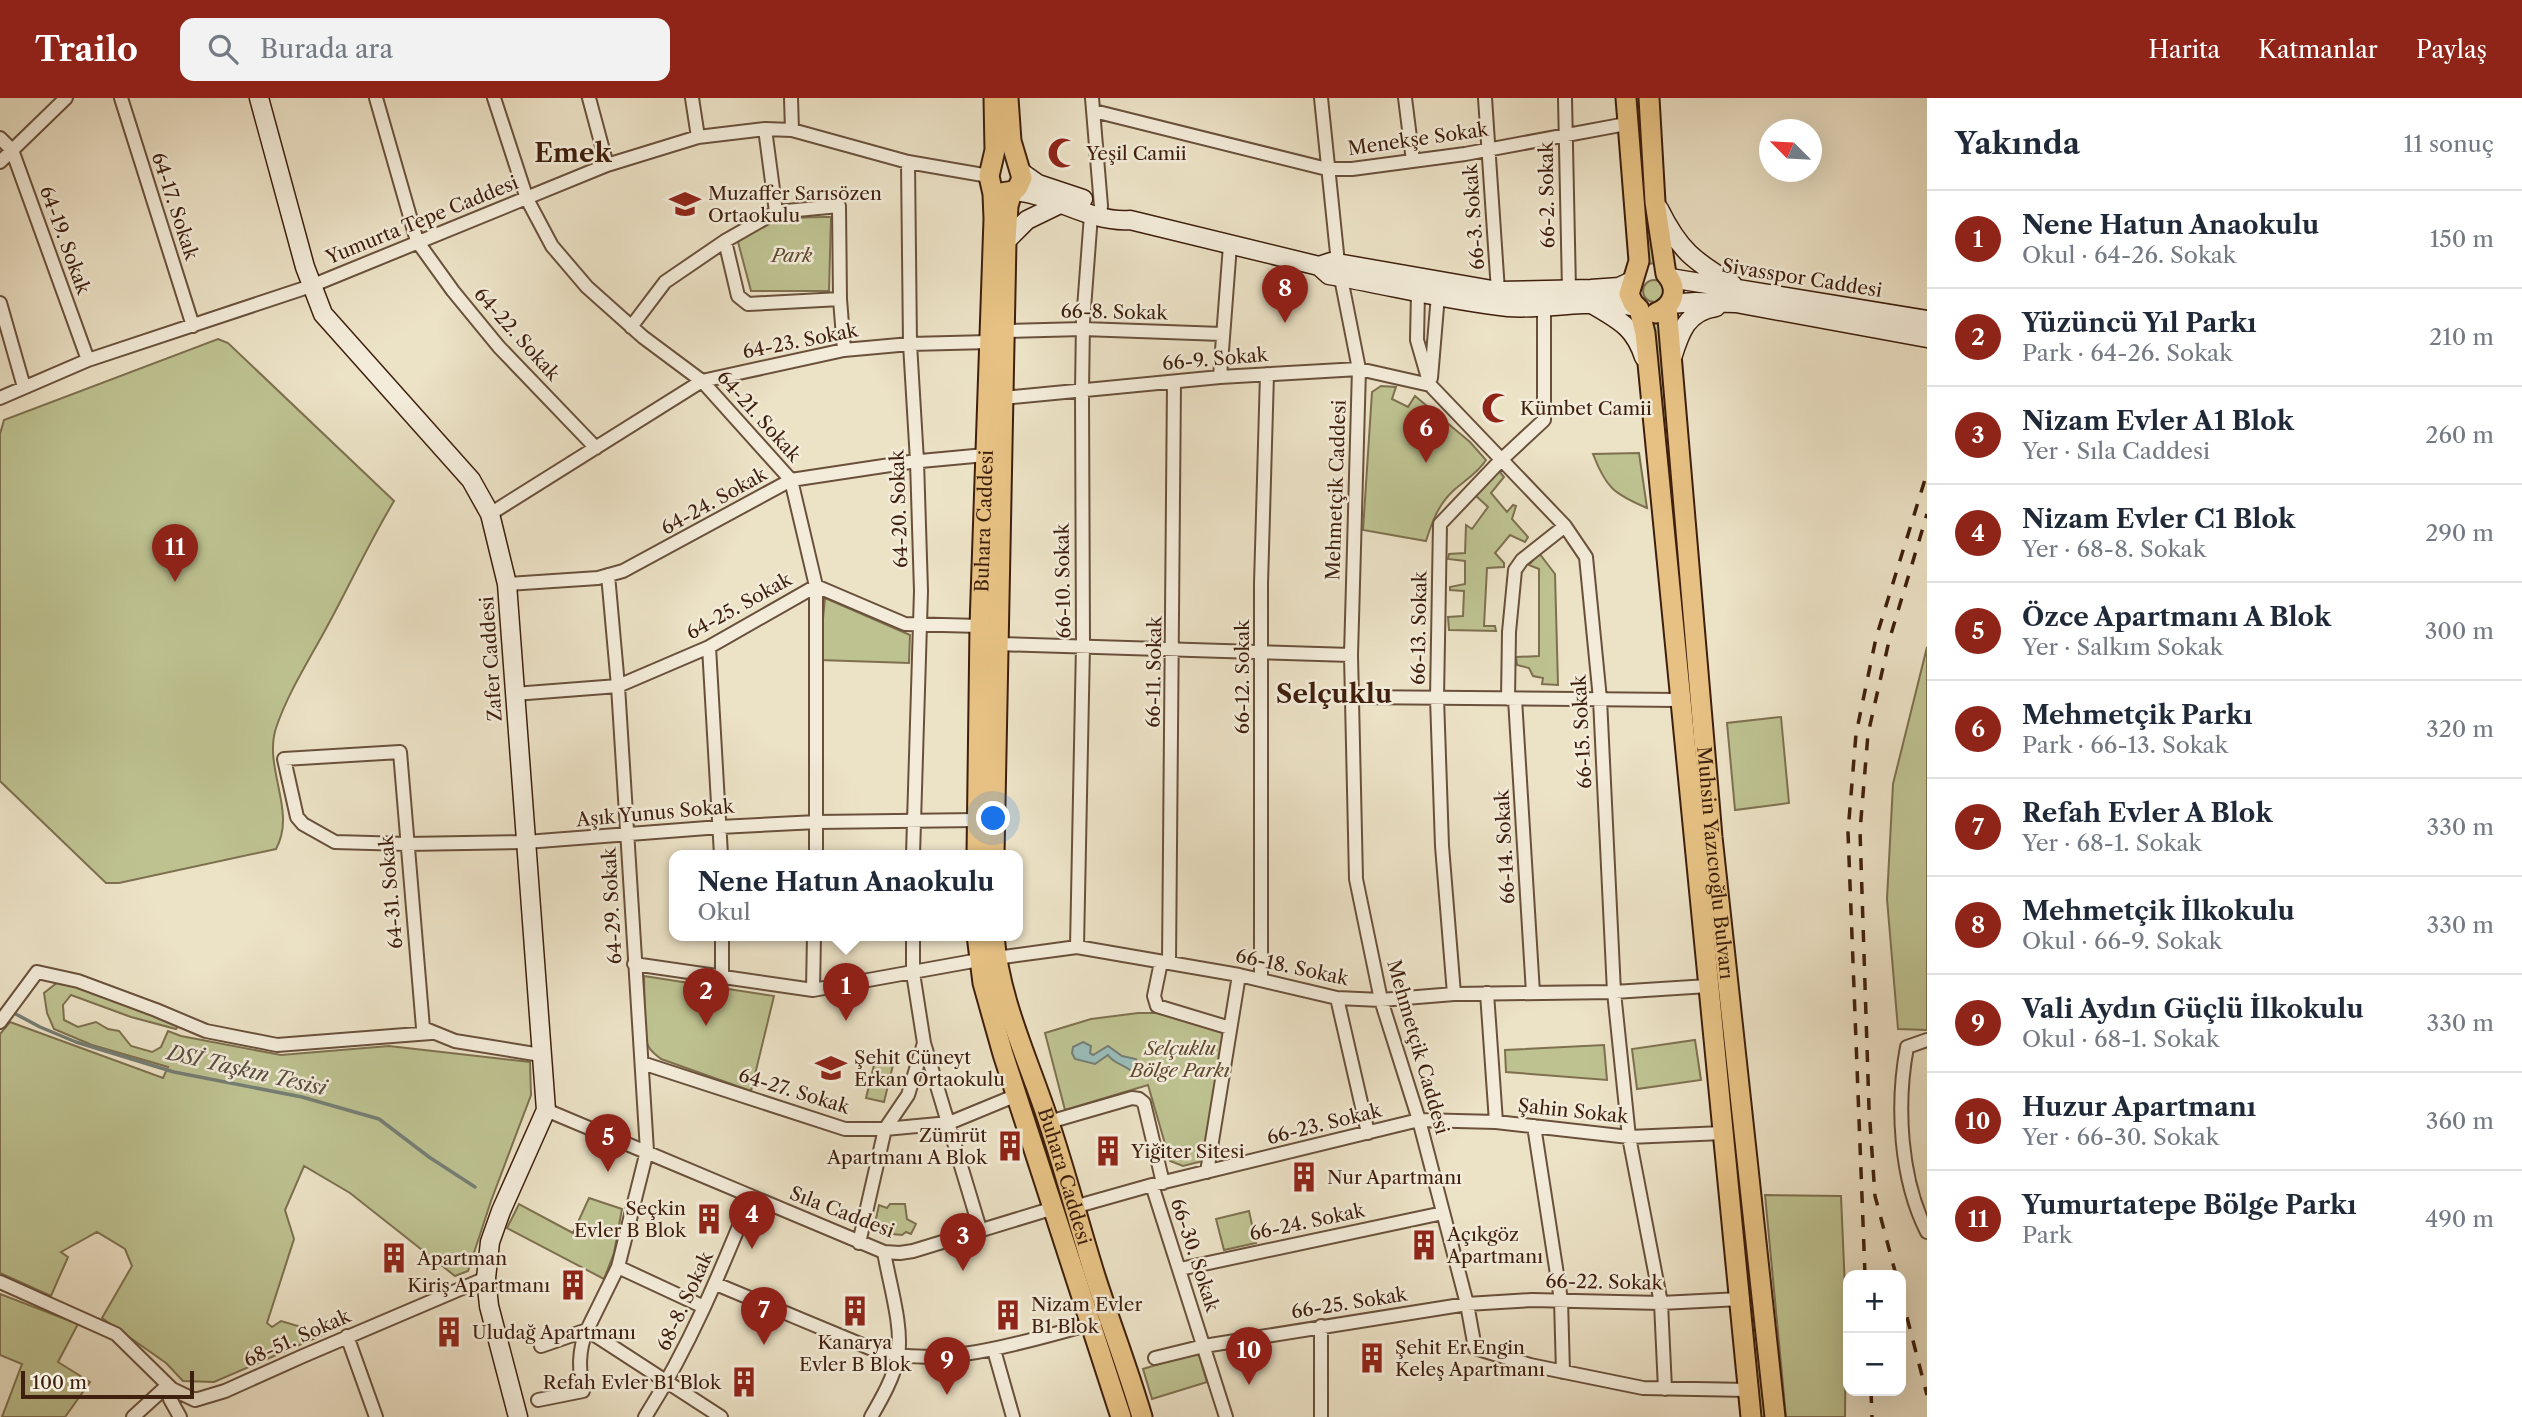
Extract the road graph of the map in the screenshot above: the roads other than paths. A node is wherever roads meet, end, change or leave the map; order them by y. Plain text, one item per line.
1 (66, 98) edge
2 (121, 98) edge
3 (260, 98) edge
4 (376, 98) edge
5 (494, 98) edge
6 (589, 98) edge
7 (692, 98) edge
8 (791, 98) edge
9 (994, 98) edge
10 (1008, 98) edge
11 (1321, 98) edge
12 (1405, 98) edge
13 (1485, 98) edge
14 (1565, 98) edge
15 (1626, 98) edge
16 (1649, 98) edge
17 (1093, 105) edge
18 (1626, 124) junction
19 (765, 129) junction
20 (792, 130) junction
21 (1565, 136) junction
22 (698, 137) junction
23 (0, 138) edge
24 (1489, 149) junction
25 (12, 150) junction
26 (1413, 161) junction
27 (0, 162) edge
28 (908, 162) junction
29 (607, 165) junction
30 (1020, 169) junction
31 (1326, 169) junction
32 (990, 176) junction
33 (1013, 191) junction
34 (527, 199) junction
35 (1655, 202) junction
36 (1060, 205) junction
37 (776, 212) junction
38 (1097, 212) junction
39 (417, 241) junction
40 (724, 241) junction
41 (1006, 241) junction
42 (1230, 245) junction
43 (1340, 270) junction
44 (1668, 276) junction
45 (1634, 278) junction
46 (311, 286) junction
47 (1569, 290) junction
48 (1499, 291) junction
49 (1418, 292) junction
50 (1438, 295) junction
51 (1737, 296) junction
52 (839, 299) junction
53 (0, 303) edge
54 (1592, 304) junction
55 (1544, 306) junction
56 (1668, 306) junction
57 (1637, 308) junction
58 (1844, 315) junction
59 (1927, 320) edge
60 (193, 326) junction
61 (631, 327) junction
62 (1083, 329) junction
63 (1222, 334) junction
64 (997, 336) junction
65 (1927, 338) edge
66 (910, 344) junction
67 (844, 350) junction
68 (88, 359) junction
69 (1671, 361) junction
70 (1647, 367) junction
71 (1359, 369) junction
72 (1266, 374) junction
73 (1220, 377) junction
74 (702, 380) junction
75 (1174, 382) junction
76 (1430, 385) junction
77 (24, 387) junction
78 (1082, 391) junction
79 (0, 398) edge
80 (1003, 398) junction
81 (596, 448) junction
82 (985, 455) junction
83 (918, 461) junction
84 (1500, 461) junction
85 (791, 480) junction
86 (490, 514) junction
87 (1564, 526) junction
88 (608, 575) junction
89 (507, 584) junction
90 (816, 586) junction
91 (921, 625) junction
92 (980, 626) junction
93 (998, 644) junction
94 (1083, 645) junction
95 (709, 647) junction
96 (1174, 649) junction
97 (1261, 652) junction
98 (1351, 655) junction
99 (618, 686) junction
100 (514, 694) junction
101 (1351, 697) junction
102 (1437, 698) junction
103 (1512, 699) junction
104 (1600, 699) junction
105 (1679, 700) junction
106 (977, 820) junction
107 (913, 821) junction
108 (817, 822) junction
109 (720, 827) junction
110 (628, 835) junction
111 (335, 842) joint
112 (526, 842) junction
113 (406, 844) junction
114 (721, 850) edge
115 (816, 850) edge
116 (913, 850) edge
117 (977, 850) edge
118 (994, 850) edge
119 (722, 941) edge
120 (814, 941) edge
121 (913, 941) edge
122 (980, 941) edge
123 (992, 941) edge
124 (1077, 947) junction
125 (988, 959) junction
126 (1165, 962) junction
127 (634, 964) junction
128 (913, 973) junction
129 (1239, 975) junction
130 (722, 977) junction
131 (1261, 980) junction
132 (1708, 986) junction
133 (813, 990) junction
134 (1614, 992) junction
135 (1487, 993) junction
136 (1533, 993) junction
137 (1454, 994) junction
138 (1337, 998) junction
139 (1381, 1000) junction
140 (2, 1020) edge
141 (1230, 1028) junction
142 (427, 1031) junction
143 (1927, 1040) edge
144 (924, 1043) junction
145 (541, 1055) junction
146 (642, 1063) junction
147 (1017, 1094) junction
148 (546, 1110) junction
149 (1419, 1120) junction
150 (1049, 1122) junction
151 (1496, 1122) junction
152 (949, 1124) junction
153 (1535, 1126) junction
154 (885, 1129) junction
155 (1368, 1133) junction
156 (1723, 1133) junction
157 (1629, 1137) junction
158 (647, 1151) junction
159 (1207, 1172) junction
160 (1157, 1184) junction
161 (751, 1197) junction
162 (1074, 1207) junction
163 (1054, 1208) junction
164 (1443, 1213) junction
165 (980, 1229) junction
166 (1927, 1232) edge
167 (859, 1243) junction
168 (884, 1252) junction
169 (618, 1267) junction
170 (1180, 1269) junction
171 (486, 1278) junction
172 (0, 1282) edge
173 (716, 1284) junction
174 (1740, 1299) junction
175 (1561, 1300) junction
176 (1661, 1303) junction
177 (1467, 1304) junction
178 (705, 1307) junction
179 (1091, 1324) junction
180 (1321, 1326) junction
181 (587, 1330) junction
182 (346, 1336) junction
183 (541, 1346) dead end
184 (1204, 1346) junction
185 (994, 1350) junction
186 (898, 1356) junction
187 (1155, 1359) dead end
188 (1563, 1372) junction
189 (667, 1382) junction
190 (168, 1385) junction
191 (1665, 1389) junction
192 (1749, 1390) junction
193 (538, 1400) dead end
194 (373, 1416) edge
195 (133, 1417) edge
196 (180, 1417) edge
197 (518, 1417) edge
198 (645, 1417) edge
199 (721, 1417) edge
200 (872, 1417) edge
201 (1013, 1417) edge
202 (1121, 1417) edge
203 (1142, 1417) edge
204 (1226, 1417) edge
205 (1321, 1417) edge
206 (1751, 1417) edge
207 (1775, 1417) edge

1 - 25 street
2 - 60 street, 64-17. Sokak
3 - 46 street, Zafer Caddesi
4 - 39 street, 64-22. Sokak
5 - 34 street, 64-21. Sokak
6 - 29 street
7 - 22 street
8 - 20 street
9 - 32 main road, Buhara Caddesi
10 - 30 main road
11 - 31 street, Mehmetçik Caddesi
12 - 26 street
13 - 24 street, 66-3. Sokak
14 - 21 street, 66-2. Sokak
15 - 18 main road, Muhsin Yazıcıoğlu Bulvarı
16 - 35 main road, Muhsin Yazıcıoğlu Bulvarı
17 - 31 street, Menekşe Sokak
17 - 38 street, 66-10. Sokak
18 - 21 street, Menekşe Sokak
18 - 45 main road, Muhsin Yazıcıoğlu Bulvarı
19 - 20 street, Yumurta Tepe Caddesi
19 - 22 street, Yumurta Tepe Caddesi
19 - 37 street
20 - 28 street, Yumurta Tepe Caddesi
21 - 24 street, Menekşe Sokak
21 - 47 street, 66-2. Sokak
22 - 29 street, Yumurta Tepe Caddesi
23 - 25 street, 64-19. Sokak
24 - 26 street, Menekşe Sokak
24 - 48 street, 66-3. Sokak
25 - 27 street
25 - 68 street, 64-19. Sokak
26 - 31 street, Menekşe Sokak
28 - 32 street, Yumurta Tepe Caddesi
28 - 66 street, 64-20. Sokak
29 - 34 street, Yumurta Tepe Caddesi
30 - 32 main road
30 - 33 main road
30 - 38 street
31 - 43 street, Mehmetçik Caddesi
32 - 33 main road
32 - 64 main road, Buhara Caddesi
33 - 36 street
33 - 41 main road, Buhara Caddesi
34 - 39 street, Yumurta Tepe Caddesi
34 - 61 street, 64-21. Sokak
35 - 44 main road, Muhsin Yazıcıoğlu Bulvarı
35 - 51 street
36 - 38 street
36 - 41 street
37 - 40 street
37 - 52 street
38 - 42 street
38 - 62 street, 66-10. Sokak
39 - 46 street, Yumurta Tepe Caddesi
39 - 81 street, 64-22. Sokak
40 - 52 street
40 - 61 street
41 - 64 main road, Buhara Caddesi
42 - 43 street
42 - 63 street
43 - 48 street
43 - 49 street
43 - 71 street, Mehmetçik Caddesi
44 - 45 main road
44 - 51 street, Sivasspor Caddesi
44 - 56 main road, Muhsin Yazıcıoğlu Bulvarı
45 - 47 street
45 - 57 main road, Muhsin Yazıcıoğlu Bulvarı
46 - 60 street, Yumurta Tepe Caddesi
46 - 86 street, Zafer Caddesi
47 - 48 street
49 - 50 street
49 - 76 street
50 - 55 street
50 - 76 street
51 - 56 street, Sivasspor Caddesi
51 - 58 street, Sivasspor Caddesi
51 - 69 street
52 - 67 street
53 - 77 street
54 - 55 street
54 - 57 street
54 - 70 street
55 - 84 street, 66-13. Sokak
56 - 57 main road
56 - 69 main road, Muhsin Yazıcıoğlu Bulvarı
57 - 70 main road, Muhsin Yazıcıoğlu Bulvarı
58 - 59 street, Sivasspor Caddesi
58 - 65 street, Sivasspor Caddesi
60 - 68 street, Yumurta Tepe Caddesi
61 - 74 street, 64-21. Sokak
62 - 63 street, 66-8. Sokak
62 - 64 street, 66-8. Sokak
62 - 78 street, 66-10. Sokak
63 - 73 street
64 - 66 street, 64-23. Sokak
64 - 80 main road, Buhara Caddesi
64 - 82 main road, Buhara Caddesi
66 - 67 street, 64-23. Sokak
66 - 83 street, 64-20. Sokak
67 - 74 street, 64-23. Sokak
68 - 77 street, Yumurta Tepe Caddesi
69 - 207 main road, Muhsin Yazıcıoğlu Bulvarı
70 - 105 main road, Muhsin Yazıcıoğlu Bulvarı
71 - 72 street, 66-9. Sokak
71 - 76 street, 66-9. Sokak
71 - 98 street, Mehmetçik Caddesi
72 - 73 street, 66-9. Sokak
72 - 97 street, 66-12. Sokak
73 - 75 street, 66-9. Sokak
74 - 81 street, 64-23. Sokak
74 - 85 street, 64-21. Sokak
75 - 78 street, 66-9. Sokak
75 - 96 street, 66-11. Sokak
76 - 84 street, 66-15. Sokak
77 - 79 street, Yumurta Tepe Caddesi
78 - 80 street, 66-9. Sokak
78 - 94 street, 66-10. Sokak
80 - 93 main road, Buhara Caddesi
81 - 86 street, 64-23. Sokak
82 - 83 street, 64-24. Sokak
82 - 92 main road, Buhara Caddesi
83 - 85 street, 64-24. Sokak
83 - 91 street, 64-20. Sokak
84 - 87 street, 66-15. Sokak
84 - 102 street, 66-13. Sokak
85 - 88 street, 64-24. Sokak
85 - 90 street, 64-21. Sokak
86 - 89 street, Zafer Caddesi
87 - 103 street, 66-14. Sokak
87 - 104 street, 66-15. Sokak
88 - 89 street, 64-24. Sokak
88 - 99 street, 64-29. Sokak
89 - 100 street, Zafer Caddesi
90 - 91 street, 64-25. Sokak
90 - 95 street, 64-25. Sokak
90 - 108 street, 64-21. Sokak
91 - 92 street, 64-25. Sokak
91 - 107 street, 64-20. Sokak
92 - 106 main road, Buhara Caddesi
93 - 94 street
93 - 118 main road, Buhara Caddesi
94 - 96 street
94 - 124 street, 66-10. Sokak
95 - 99 street, 64-25. Sokak
95 - 109 street
96 - 97 street
96 - 126 street, 66-11. Sokak
97 - 98 street
97 - 131 street, 66-12. Sokak
98 - 101 street, Mehmetçik Caddesi
99 - 100 street, 64-25. Sokak
99 - 110 street, 64-29. Sokak
100 - 112 street, Zafer Caddesi
101 - 102 street
101 - 139 street, Mehmetçik Caddesi
102 - 103 street
102 - 137 street, 66-13. Sokak
103 - 104 street
103 - 136 street, 66-14. Sokak
104 - 105 street
104 - 134 street, 66-15. Sokak
105 - 132 main road, Muhsin Yazıcıoğlu Bulvarı
106 - 107 street, Aşık Yunus Sokak
106 - 117 main road, Buhara Caddesi
107 - 108 street, Aşık Yunus Sokak
107 - 116 street, 64-20. Sokak
108 - 109 street, Aşık Yunus Sokak
108 - 115 street, 64-21. Sokak
109 - 110 street, Aşık Yunus Sokak
109 - 114 street
110 - 112 street, Aşık Yunus Sokak
110 - 127 street, 64-29. Sokak
111 - 113 street, Aşık Yunus Sokak
111 - 113 street, 64-31. Sokak
112 - 113 street, Aşık Yunus Sokak
112 - 145 street, Zafer Caddesi
113 - 142 street, 64-31. Sokak
119 - 130 street
120 - 133 street
121 - 128 street
122 - 125 main road, Buhara Caddesi
123 - 125 main road, Buhara Caddesi
124 - 125 street, 66-18. Sokak
124 - 126 street, 66-18. Sokak
125 - 128 street, 66-18. Sokak
125 - 147 main road, Buhara Caddesi
125 - 150 main road, Buhara Caddesi
126 - 129 street, 66-18. Sokak
126 - 141 street, 66-11. Sokak
127 - 130 street, 66-18. Sokak
127 - 146 street, 64-29. Sokak
128 - 133 street, 66-18. Sokak
128 - 144 street
129 - 131 street, 66-18. Sokak
129 - 141 street
130 - 133 street, 66-18. Sokak
131 - 138 street, 66-18. Sokak
132 - 134 street, 66-18. Sokak
132 - 156 main road, Muhsin Yazıcıoğlu Bulvarı
134 - 136 street, 66-18. Sokak
134 - 157 street, 66-15. Sokak
135 - 136 street, 66-18. Sokak
135 - 137 street, 66-18. Sokak
135 - 151 street
137 - 139 street, 66-18. Sokak
138 - 139 street, 66-18. Sokak
138 - 155 street
139 - 149 street, Mehmetçik Caddesi
140 - 142 street
141 - 159 street
142 - 145 street
143 - 166 street
144 - 152 street
144 - 154 street
145 - 148 street, Zafer Caddesi
146 - 154 street, 64-27. Sokak
146 - 158 street, 64-29. Sokak
147 - 152 street, 64-27. Sokak
147 - 163 main road, Buhara Caddesi
148 - 158 street, Sıla Caddesi
148 - 171 street, Zafer Caddesi
149 - 151 street, Şahin Sokak
149 - 155 street, 66-23. Sokak
149 - 164 street, Mehmetçik Caddesi
150 - 160 street, 66-30. Sokak
150 - 162 main road, Buhara Caddesi
151 - 153 street, Şahin Sokak
152 - 154 street, 64-27. Sokak
152 - 165 street
153 - 157 street, Şahin Sokak
153 - 175 street
154 - 167 street
155 - 159 street, 66-23. Sokak
156 - 157 street, Şahin Sokak
156 - 174 main road, Muhsin Yazıcıoğlu Bulvarı
157 - 176 street, 66-15. Sokak
158 - 161 street, Sıla Caddesi
158 - 169 street, 64-29. Sokak
159 - 160 street, 66-23. Sokak
160 - 162 street, 66-23. Sokak
160 - 170 street, 66-30. Sokak
161 - 167 street, Sıla Caddesi
161 - 173 street, 68-8. Sokak
162 - 203 main road, Buhara Caddesi
163 - 165 street, Sıla Caddesi
163 - 179 main road, Buhara Caddesi
164 - 170 street, 66-24. Sokak
164 - 177 street, Mehmetçik Caddesi
165 - 168 street, Sıla Caddesi
167 - 168 street, Sıla Caddesi
168 - 186 street
169 - 178 street
169 - 181 street, 64-29. Sokak
170 - 184 street, 66-30. Sokak
171 - 182 street, 68-51. Sokak
171 - 197 street, Zafer Caddesi
172 - 190 street
173 - 178 street, 68-8. Sokak
173 - 186 street
174 - 176 street, 66-22. Sokak
174 - 192 main road, Muhsin Yazıcıoğlu Bulvarı
175 - 176 street, 66-22. Sokak
175 - 177 street, 66-22. Sokak
175 - 188 street
176 - 191 street, 66-15. Sokak
177 - 180 street, 66-25. Sokak
177 - 188 street, Mehmetçik Caddesi
178 - 189 street, 68-8. Sokak
179 - 185 street
179 - 202 main road, Buhara Caddesi
180 - 184 street, 66-25. Sokak
180 - 205 street
181 - 183 street
181 - 189 street
181 - 193 street, 64-29. Sokak
182 - 190 street, 68-51. Sokak
182 - 194 street
184 - 187 street, 66-25. Sokak
184 - 204 street, 66-30. Sokak
185 - 186 street
185 - 201 street
186 - 200 street
188 - 191 street, Mehmetçik Caddesi
189 - 198 street, 68-8. Sokak
189 - 199 street
190 - 195 street
190 - 196 street
191 - 192 street, Mehmetçik Caddesi
192 - 206 main road, Muhsin Yazıcıoğlu Bulvarı

